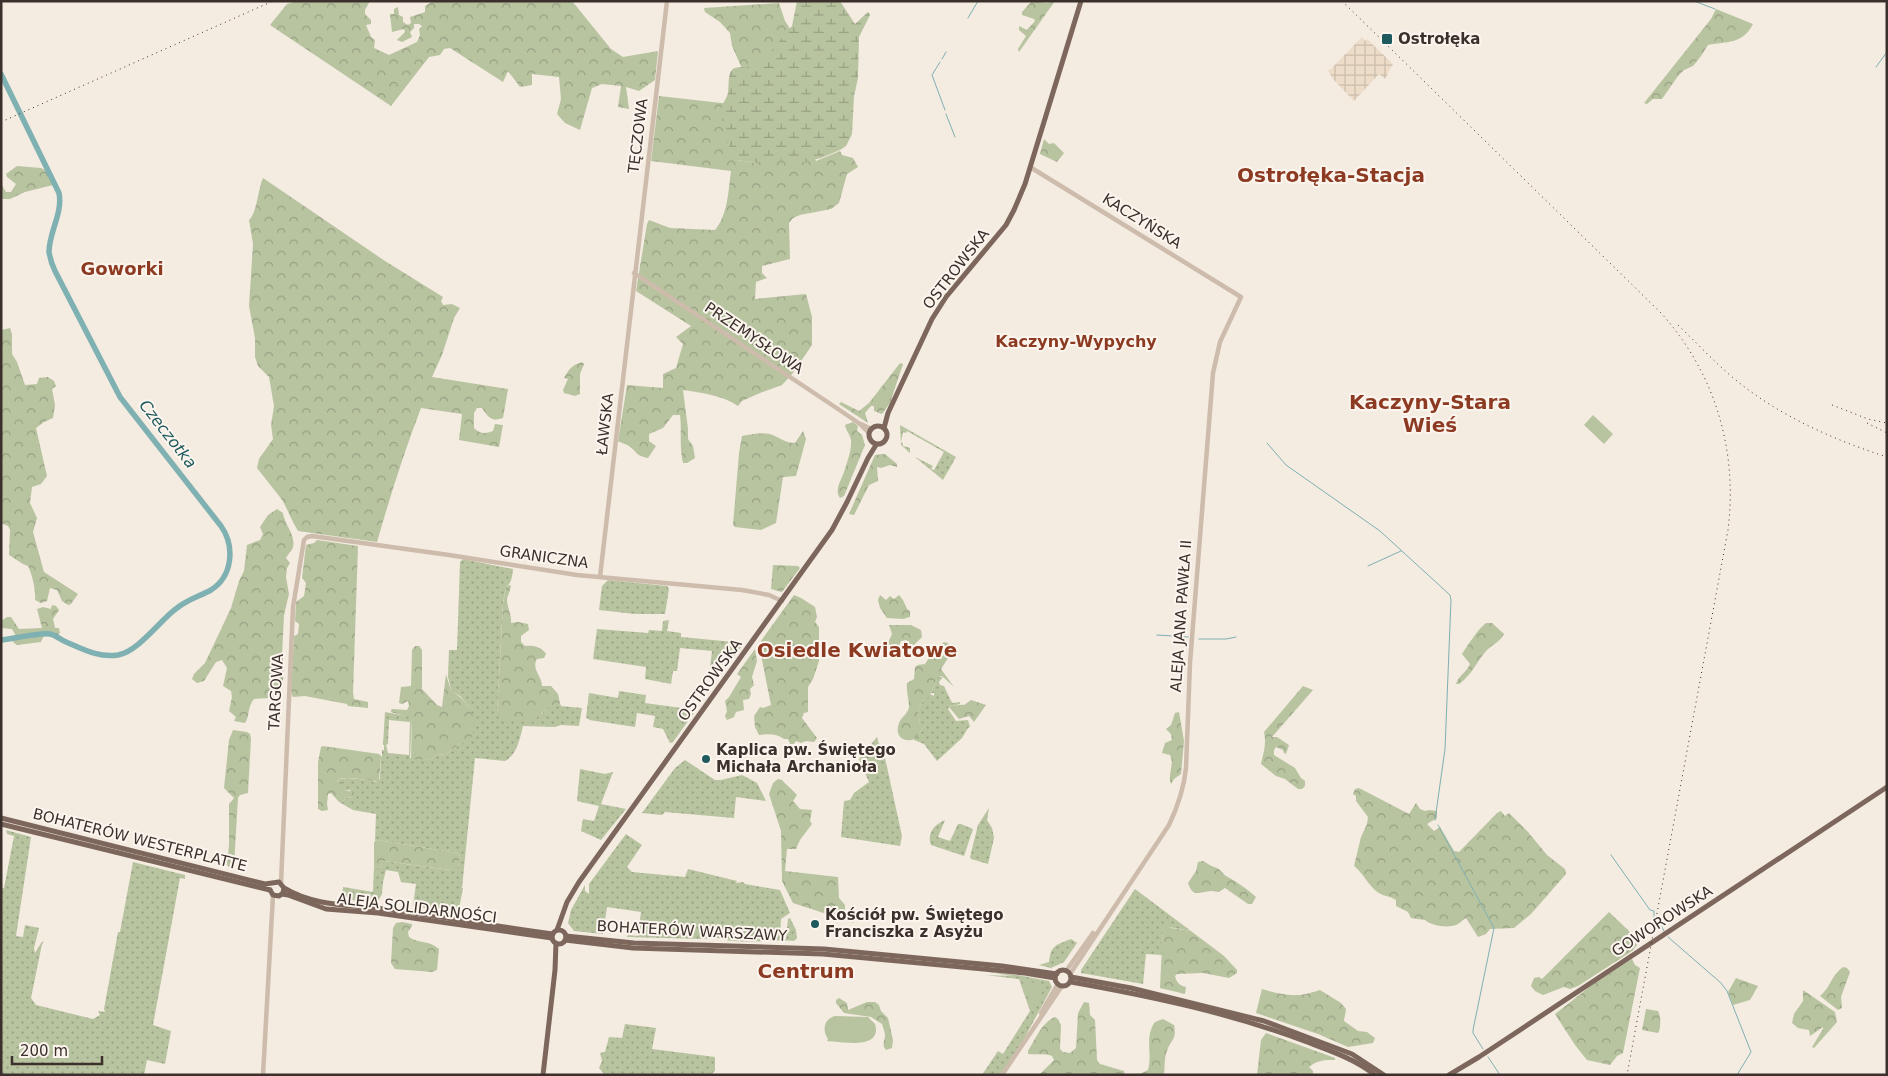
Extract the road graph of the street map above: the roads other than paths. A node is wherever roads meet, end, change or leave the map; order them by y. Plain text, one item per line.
1 (667, 1) edge
2 (1081, 1) edge
3 (1030, 167) junction
4 (634, 273) junction
5 (1241, 297) joint
6 (881, 427) junction
7 (870, 431) junction
8 (874, 444) junction
9 (304, 540) joint
10 (600, 577) junction
11 (782, 601) junction
12 (1887, 787) edge
13 (1, 818) edge
14 (1, 824) edge
15 (277, 889) junction
16 (556, 933) junction
17 (562, 941) junction
18 (1070, 976) junction
19 (1058, 981) junction
20 (264, 1075) edge
21 (542, 1075) edge
22 (1002, 1075) edge
23 (1375, 1075) edge
24 (1384, 1075) edge
25 (1449, 1075) edge

1 - 4 street, TĘCZOWA
2 - 3 main road, OSTROWSKA
3 - 5 street, KACZYŃSKA
3 - 6 main road, OSTROWSKA
4 - 7 street, PRZEMYSŁOWA
4 - 10 street, ŁAWSKA
5 - 18 street, ALEJA JANA PAWŁA II
6 - 7 main road
6 - 8 main road
7 - 8 main road
8 - 11 main road, OSTROWSKA
9 - 10 street, GRANICZNA
9 - 15 street, TARGOWA
10 - 11 street, GRANICZNA
11 - 16 main road, OSTROWSKA
12 - 25 main road, GOWOROWSKA
13 - 15 main road, BOHATERÓW WESTERPLATTE
14 - 15 main road, BOHATERÓW WESTERPLATTE
15 - 16 main road, ALEJA SOLIDARNOŚCI
15 - 20 street, TARGOWA
16 - 17 main road
16 - 17 main road
17 - 19 main road, BOHATERÓW WARSZAWY
17 - 21 main road
18 - 19 main road
18 - 19 main road
18 - 23 main road
18 - 24 main road
19 - 22 street

